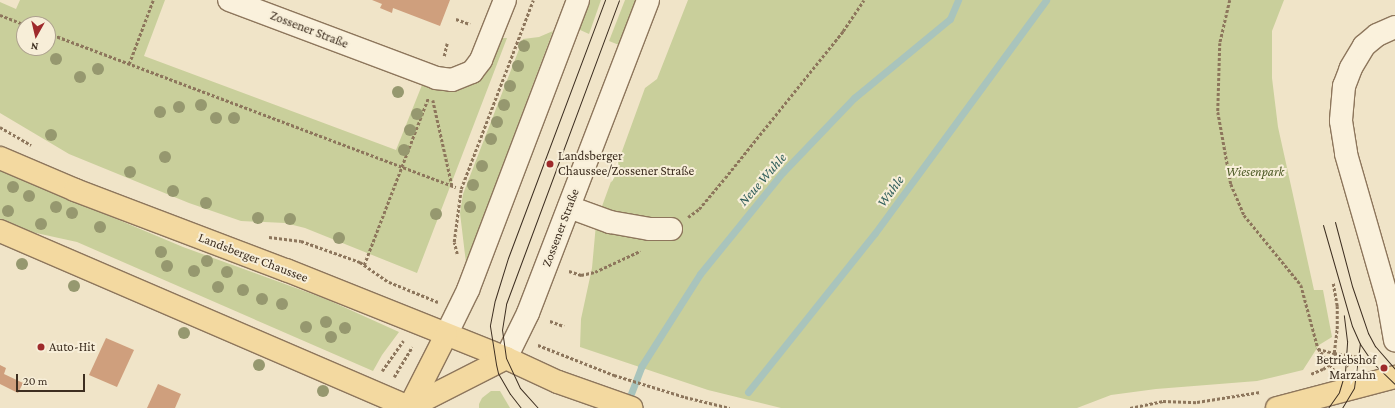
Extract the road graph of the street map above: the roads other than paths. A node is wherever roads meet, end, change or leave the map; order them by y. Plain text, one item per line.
1 (229, 0) edge
2 (505, 0) edge
3 (578, 0) edge
4 (648, 0) edge
5 (1395, 27) edge
6 (0, 158) edge
7 (569, 207) junction
8 (671, 230) dead end
9 (0, 231) edge
10 (446, 335) junction
11 (1395, 340) edge
12 (506, 358) junction
13 (1395, 377) edge
14 (429, 389) junction
15 (1272, 400) edge
16 (410, 408) edge
17 (632, 408) edge

1 - 2 street, Zossener Straße
3 - 10 street
4 - 7 street, Zossener Straße
5 - 11 street
6 - 10 main road, Landsberger Chaussee
7 - 8 street
7 - 12 street, Zossener Straße
9 - 16 main road
10 - 12 main road, Landsberger Chaussee
10 - 14 main road
12 - 14 main road
12 - 17 main road, Landsberger Chaussee
13 - 15 main road
14 - 16 main road

